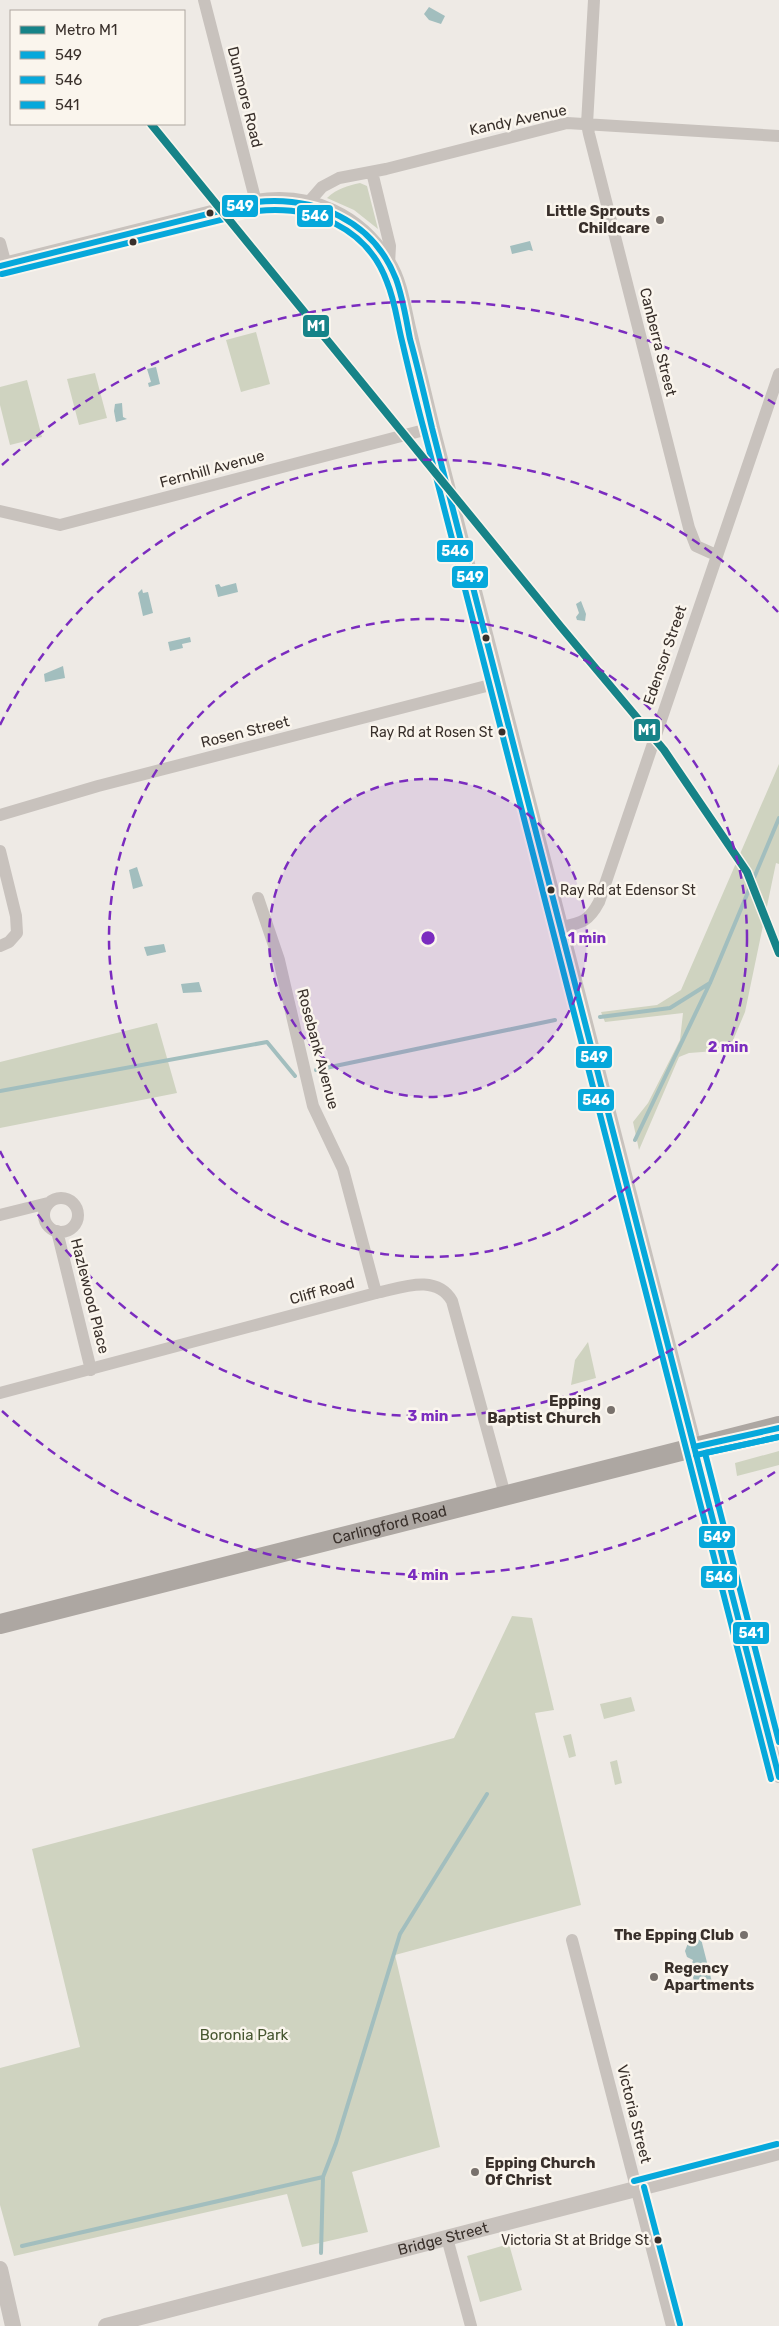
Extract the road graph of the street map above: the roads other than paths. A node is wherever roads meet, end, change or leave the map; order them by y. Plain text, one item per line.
1 (204, 0) edge
2 (594, 0) edge
3 (587, 124) junction
4 (779, 136) edge
5 (372, 172) junction
6 (256, 202) junction
7 (308, 203) junction
8 (0, 243) edge
9 (389, 264) junction
10 (3, 265) edge
11 (779, 374) edge
12 (432, 428) junction
13 (0, 511) edge
14 (716, 555) junction
15 (498, 683) junction
16 (0, 815) edge
17 (0, 851) edge
18 (258, 898) dead end
19 (562, 927) junction
20 (0, 946) edge
21 (48, 1203) junction
22 (0, 1215) edge
23 (57, 1231) junction
24 (376, 1293) junction
25 (91, 1370) junction
26 (0, 1393) edge
27 (779, 1415) edge
28 (779, 1427) edge
29 (759, 1430) junction
30 (694, 1447) junction
31 (505, 1496) junction
32 (0, 1624) edge
33 (779, 1777) edge
34 (572, 1940) dead end
35 (779, 2152) edge
36 (636, 2189) junction
37 (447, 2238) junction
38 (0, 2269) edge
39 (14, 2326) edge
40 (106, 2326) edge
41 (471, 2326) edge
42 (672, 2326) edge

1 - 6 street, Dunmore Road
2 - 3 street, Canberra Street
3 - 4 street, Kandy Avenue
3 - 5 street, Kandy Avenue
3 - 14 street, Canberra Street
5 - 7 street, Kandy Avenue
5 - 9 street
6 - 7 street
6 - 10 street
7 - 9 street
8 - 10 street
9 - 12 street
11 - 14 street, Edensor Street
12 - 13 street, Fernhill Avenue
12 - 15 street
14 - 19 street, Edensor Street
15 - 16 street, Rosen Street
15 - 19 street
17 - 20 street
18 - 24 street, Rosebank Avenue
19 - 30 street
21 - 22 street, Hazlewood Place
21 - 23 street, Hazlewood Place
21 - 23 street, Hazlewood Place
23 - 25 street, Hazlewood Place
24 - 25 street, Cliff Road
24 - 31 street, Cliff Road
25 - 26 street, Cliff Road
27 - 29 main road
28 - 29 main road, Carlingford Road
29 - 30 main road, Carlingford Road
30 - 31 main road, Carlingford Road
30 - 33 street
31 - 32 main road, Carlingford Road
34 - 36 street, Victoria Street
35 - 36 street, Bridge Street
36 - 37 street, Bridge Street
36 - 42 street, Victoria Street
37 - 40 street, Bridge Street
37 - 41 street
38 - 39 street

